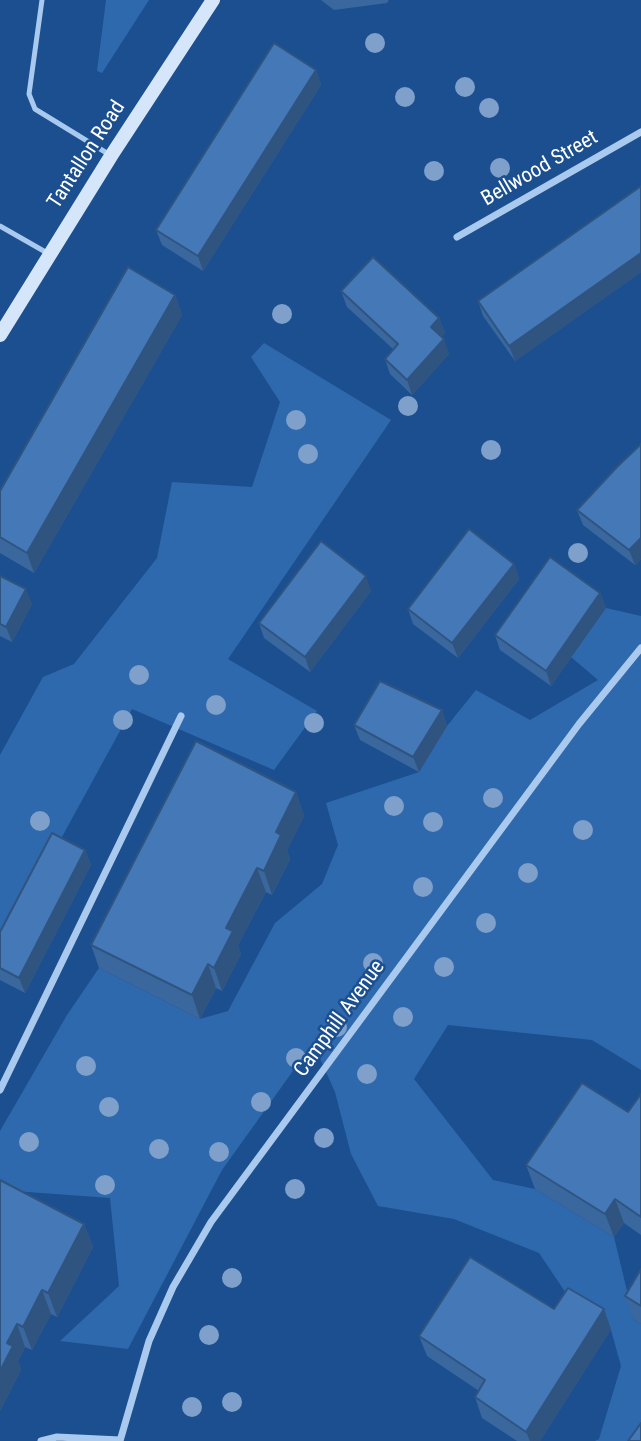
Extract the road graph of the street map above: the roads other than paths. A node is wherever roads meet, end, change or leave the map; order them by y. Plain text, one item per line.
1 (42, 0) edge
2 (214, 0) edge
3 (641, 132) edge
4 (111, 156) junction
5 (0, 226) edge
6 (457, 237) dead end
7 (49, 254) junction
8 (0, 335) edge
9 (641, 648) edge
10 (181, 716) dead end
11 (0, 1090) edge
12 (41, 1441) edge
13 (120, 1441) edge

1 - 4 lane
2 - 4 street, Tantallon Road
3 - 6 street, Bellwood Street
4 - 7 street, Tantallon Road
5 - 7 lane
7 - 8 street, Tantallon Road
9 - 13 street, Camphill Avenue
10 - 11 street
12 - 13 street, Camphill Avenue

